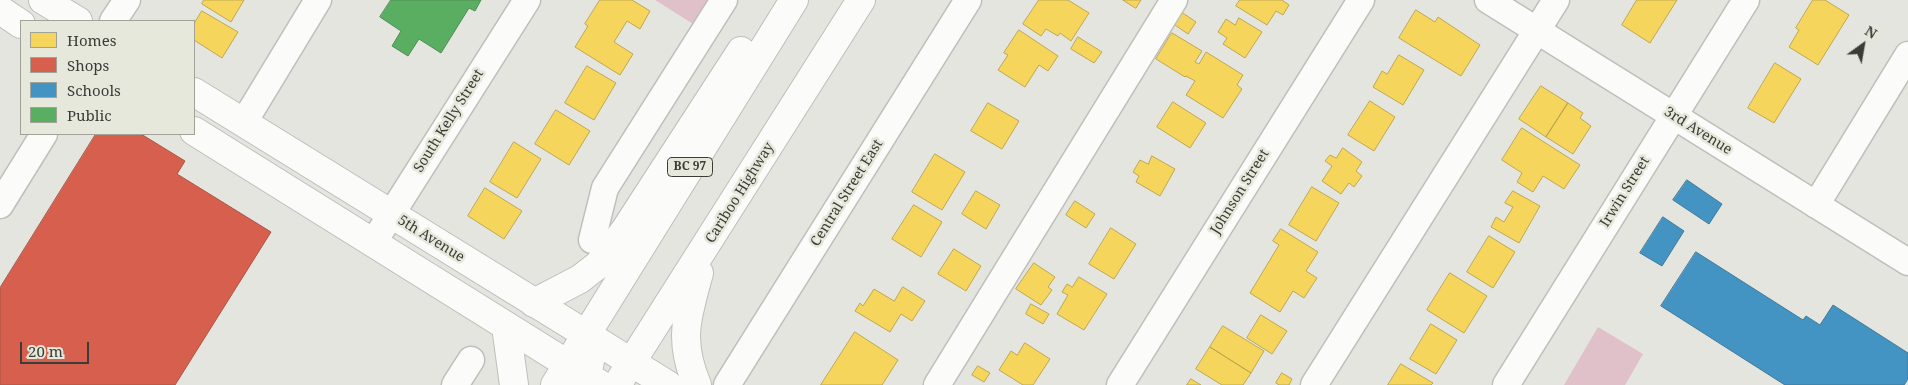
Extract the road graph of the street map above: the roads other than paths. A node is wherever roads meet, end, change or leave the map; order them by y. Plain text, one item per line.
1 (43, 0) edge
2 (127, 0) edge
3 (318, 0) edge
4 (527, 0) edge
5 (724, 0) edge
6 (780, 0) edge
7 (794, 0) edge
8 (861, 0) edge
9 (968, 0) edge
10 (1174, 0) edge
11 (1360, 0) edge
12 (1488, 0) edge
13 (1556, 0) edge
14 (1746, 0) edge
15 (0, 10) edge
16 (76, 20) edge
17 (115, 20) edge
18 (20, 23) edge
19 (1537, 30) junction
20 (1908, 55) edge
21 (195, 93) edge
22 (1673, 114) junction
23 (244, 122) junction
24 (195, 132) edge
25 (43, 135) edge
26 (0, 205) edge
27 (1816, 205) junction
28 (391, 214) junction
29 (592, 240) dead end
30 (373, 243) junction
31 (707, 245) junction
32 (1908, 262) edge
33 (534, 303) junction
34 (506, 326) junction
35 (586, 334) junction
36 (471, 360) dead end
37 (625, 374) edge
38 (578, 379) edge
39 (455, 385) edge
40 (514, 385) edge
41 (668, 385) edge
42 (697, 385) edge
43 (726, 385) edge
44 (937, 385) edge
45 (1120, 385) edge
46 (1314, 385) edge
47 (1506, 385) edge

1 - 16 main road
2 - 17 street
3 - 23 street
4 - 28 street, South Kelly Street
5 - 29 street
6 - 33 main road
7 - 35 main road, BC 97
8 - 31 main road, Cariboo Highway
9 - 43 street, Central Street East
10 - 44 street
11 - 45 street, Johnson Street
12 - 19 street, 3rd Avenue
13 - 19 street
14 - 22 street, Irwin Street
15 - 18 main road
19 - 22 street, 3rd Avenue
19 - 46 street
20 - 27 street
21 - 23 main road, 5th Avenue
22 - 27 street, 3rd Avenue
22 - 47 street, Irwin Street
23 - 28 main road, 5th Avenue
24 - 30 main road
25 - 26 street
27 - 32 street, 3rd Avenue
28 - 30 street, South Kelly Street
28 - 33 main road, 5th Avenue
30 - 34 main road
31 - 37 main road, Cariboo Highway
31 - 42 main road
33 - 35 main road, 5th Avenue
34 - 38 main road
34 - 40 main road
35 - 37 main road, 5th Avenue
35 - 38 main road, BC 97
36 - 39 street
37 - 41 main road, 5th Avenue

